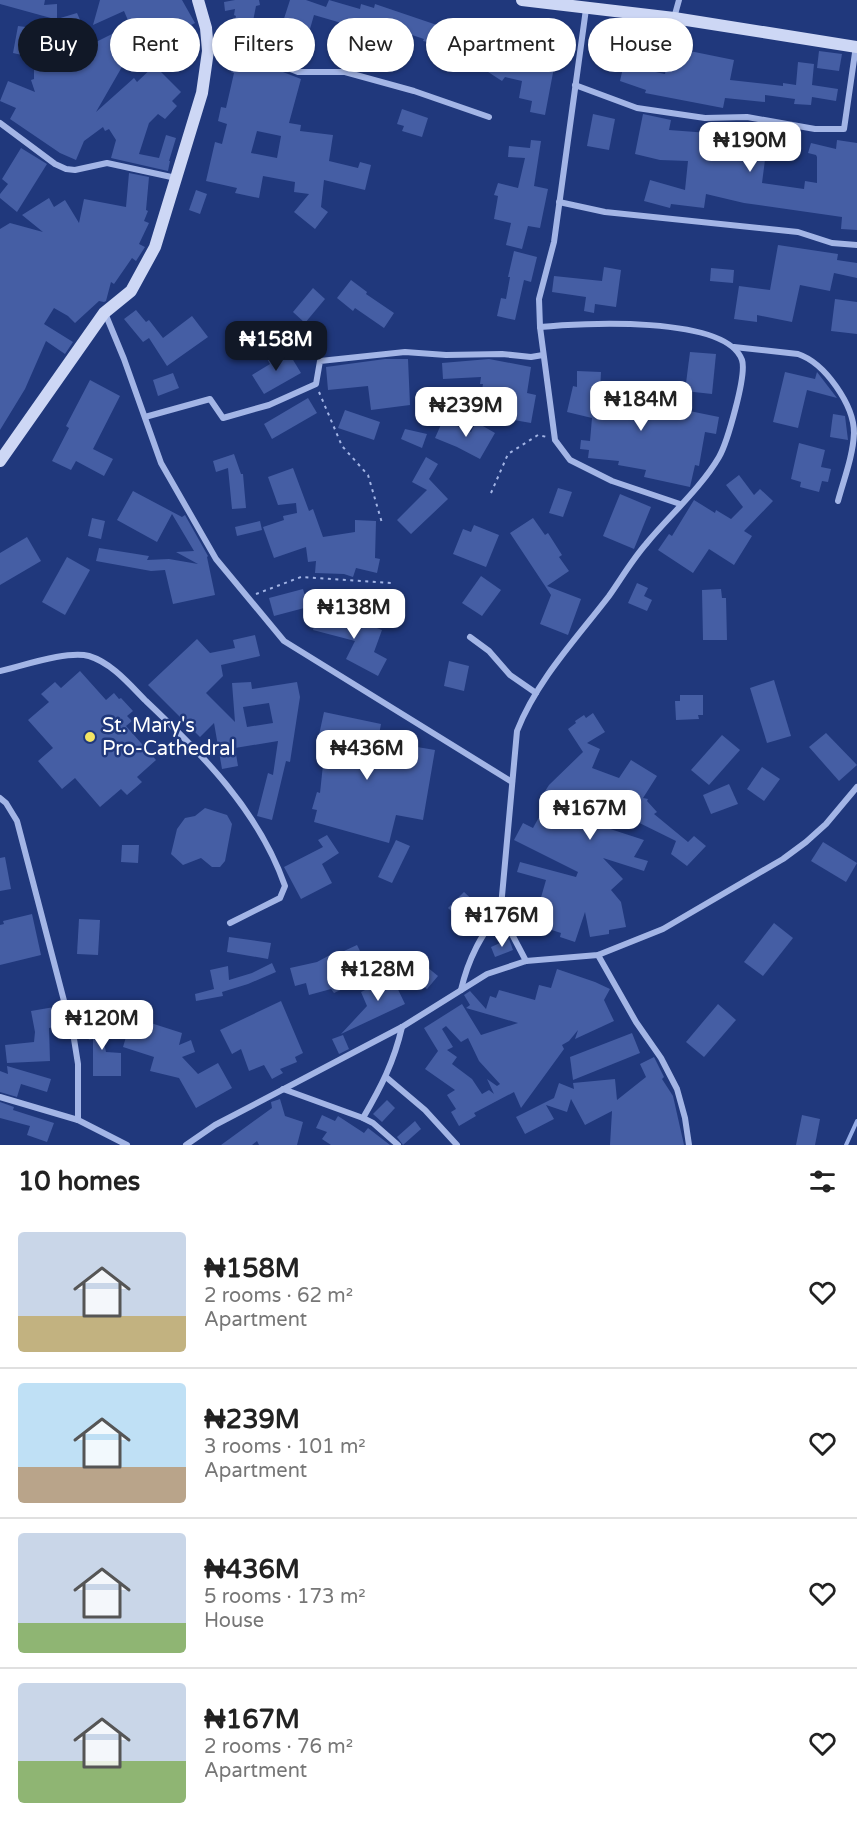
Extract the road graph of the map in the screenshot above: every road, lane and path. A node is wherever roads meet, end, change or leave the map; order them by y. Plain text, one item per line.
1 (198, 0) edge
2 (522, 0) edge
3 (680, 0) edge
4 (586, 9) junction
5 (674, 18) joint
6 (693, 21) edge
7 (857, 45) edge
8 (208, 51) junction
9 (575, 85) junction
10 (489, 117) dead end
11 (0, 123) edge
12 (176, 178) junction
13 (559, 202) junction
14 (857, 245) edge
15 (104, 313) junction
16 (540, 327) junction
17 (734, 347) junction
18 (543, 356) junction
19 (316, 384) junction
20 (145, 417) junction
21 (855, 430) edge
22 (555, 440) junction
23 (0, 461) edge
24 (491, 493) dead end
25 (838, 501) dead end
26 (680, 504) junction
27 (382, 523) dead end
28 (391, 583) dead end
29 (248, 598) junction
30 (470, 637) dead end
31 (0, 671) edge
32 (536, 693) junction
33 (512, 782) junction
34 (857, 787) edge
35 (0, 798) edge
36 (501, 907) junction
37 (230, 923) dead end
38 (598, 955) junction
39 (526, 961) junction
40 (461, 990) junction
41 (402, 1027) junction
42 (386, 1077) junction
43 (283, 1089) junction
44 (0, 1097) edge
45 (363, 1118) junction
46 (78, 1120) junction
47 (127, 1145) edge
48 (186, 1145) edge
49 (398, 1145) edge
50 (457, 1145) edge
51 (689, 1145) edge

1 - 8 street
2 - 4 street
3 - 5 street
4 - 5 street
4 - 9 street
6 - 7 street
7 - 9 street
8 - 10 street
8 - 12 street
9 - 13 street
11 - 12 street
12 - 15 street
13 - 14 street
13 - 16 street
15 - 20 street
15 - 23 street
16 - 17 street
16 - 18 street
17 - 21 street
17 - 26 street
18 - 19 street
18 - 22 street
19 - 20 street
19 - 27 path
20 - 29 street
21 - 25 street
22 - 24 path
22 - 26 street
26 - 32 street
28 - 29 path
29 - 33 street
30 - 32 street
31 - 37 street
32 - 33 street
33 - 36 street
34 - 38 street
35 - 46 street
36 - 39 street
36 - 40 street
38 - 39 street
38 - 51 street
39 - 40 street
40 - 41 street
41 - 42 street
41 - 43 street
42 - 45 street
42 - 50 street
43 - 45 street
43 - 48 street
44 - 46 street
45 - 49 street
46 - 47 street

